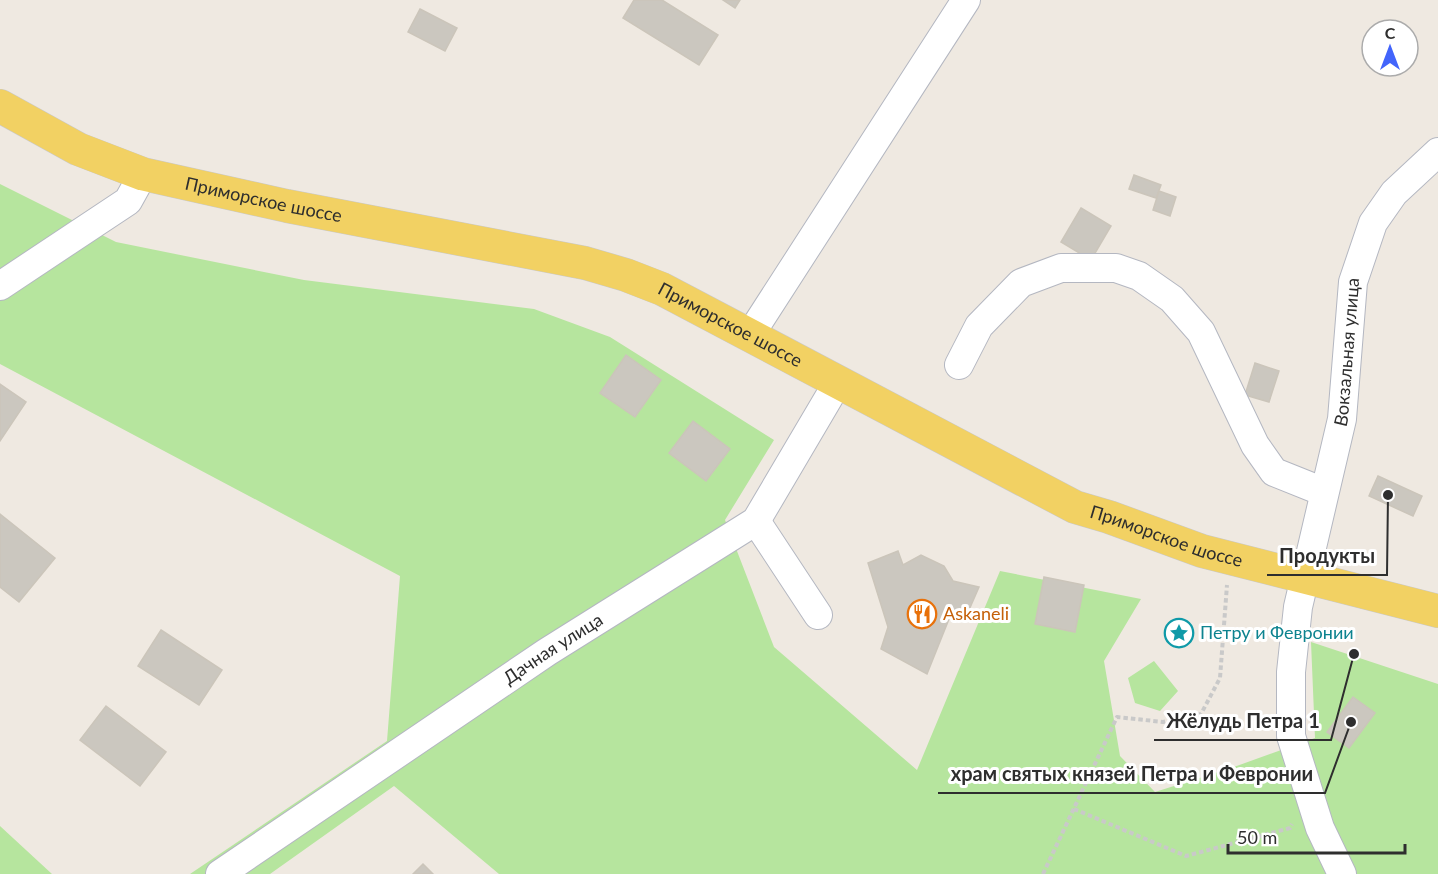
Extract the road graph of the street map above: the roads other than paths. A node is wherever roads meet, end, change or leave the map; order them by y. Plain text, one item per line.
1 (966, 0) edge
2 (0, 106) edge
3 (1438, 152) edge
4 (143, 174) junction
5 (0, 286) edge
6 (750, 335) junction
7 (959, 365) dead end
8 (838, 382) junction
9 (1324, 492) junction
10 (756, 521) junction
11 (1305, 578) junction
12 (1438, 611) edge
13 (818, 615) dead end
14 (220, 874) edge
15 (1342, 874) edge

1 - 6 street
2 - 4 main road, Приморское шоссе
3 - 9 street, Вокзальная улица
4 - 5 street
4 - 6 main road, Приморское шоссе
6 - 8 main road, Приморское шоссе
7 - 9 street
8 - 10 street, Дачная улица
8 - 11 main road, Приморское шоссе
9 - 11 street, Вокзальная улица
10 - 13 street
10 - 14 street, Дачная улица
11 - 12 main road, Приморское шоссе
11 - 15 street, Вокзальная улица

